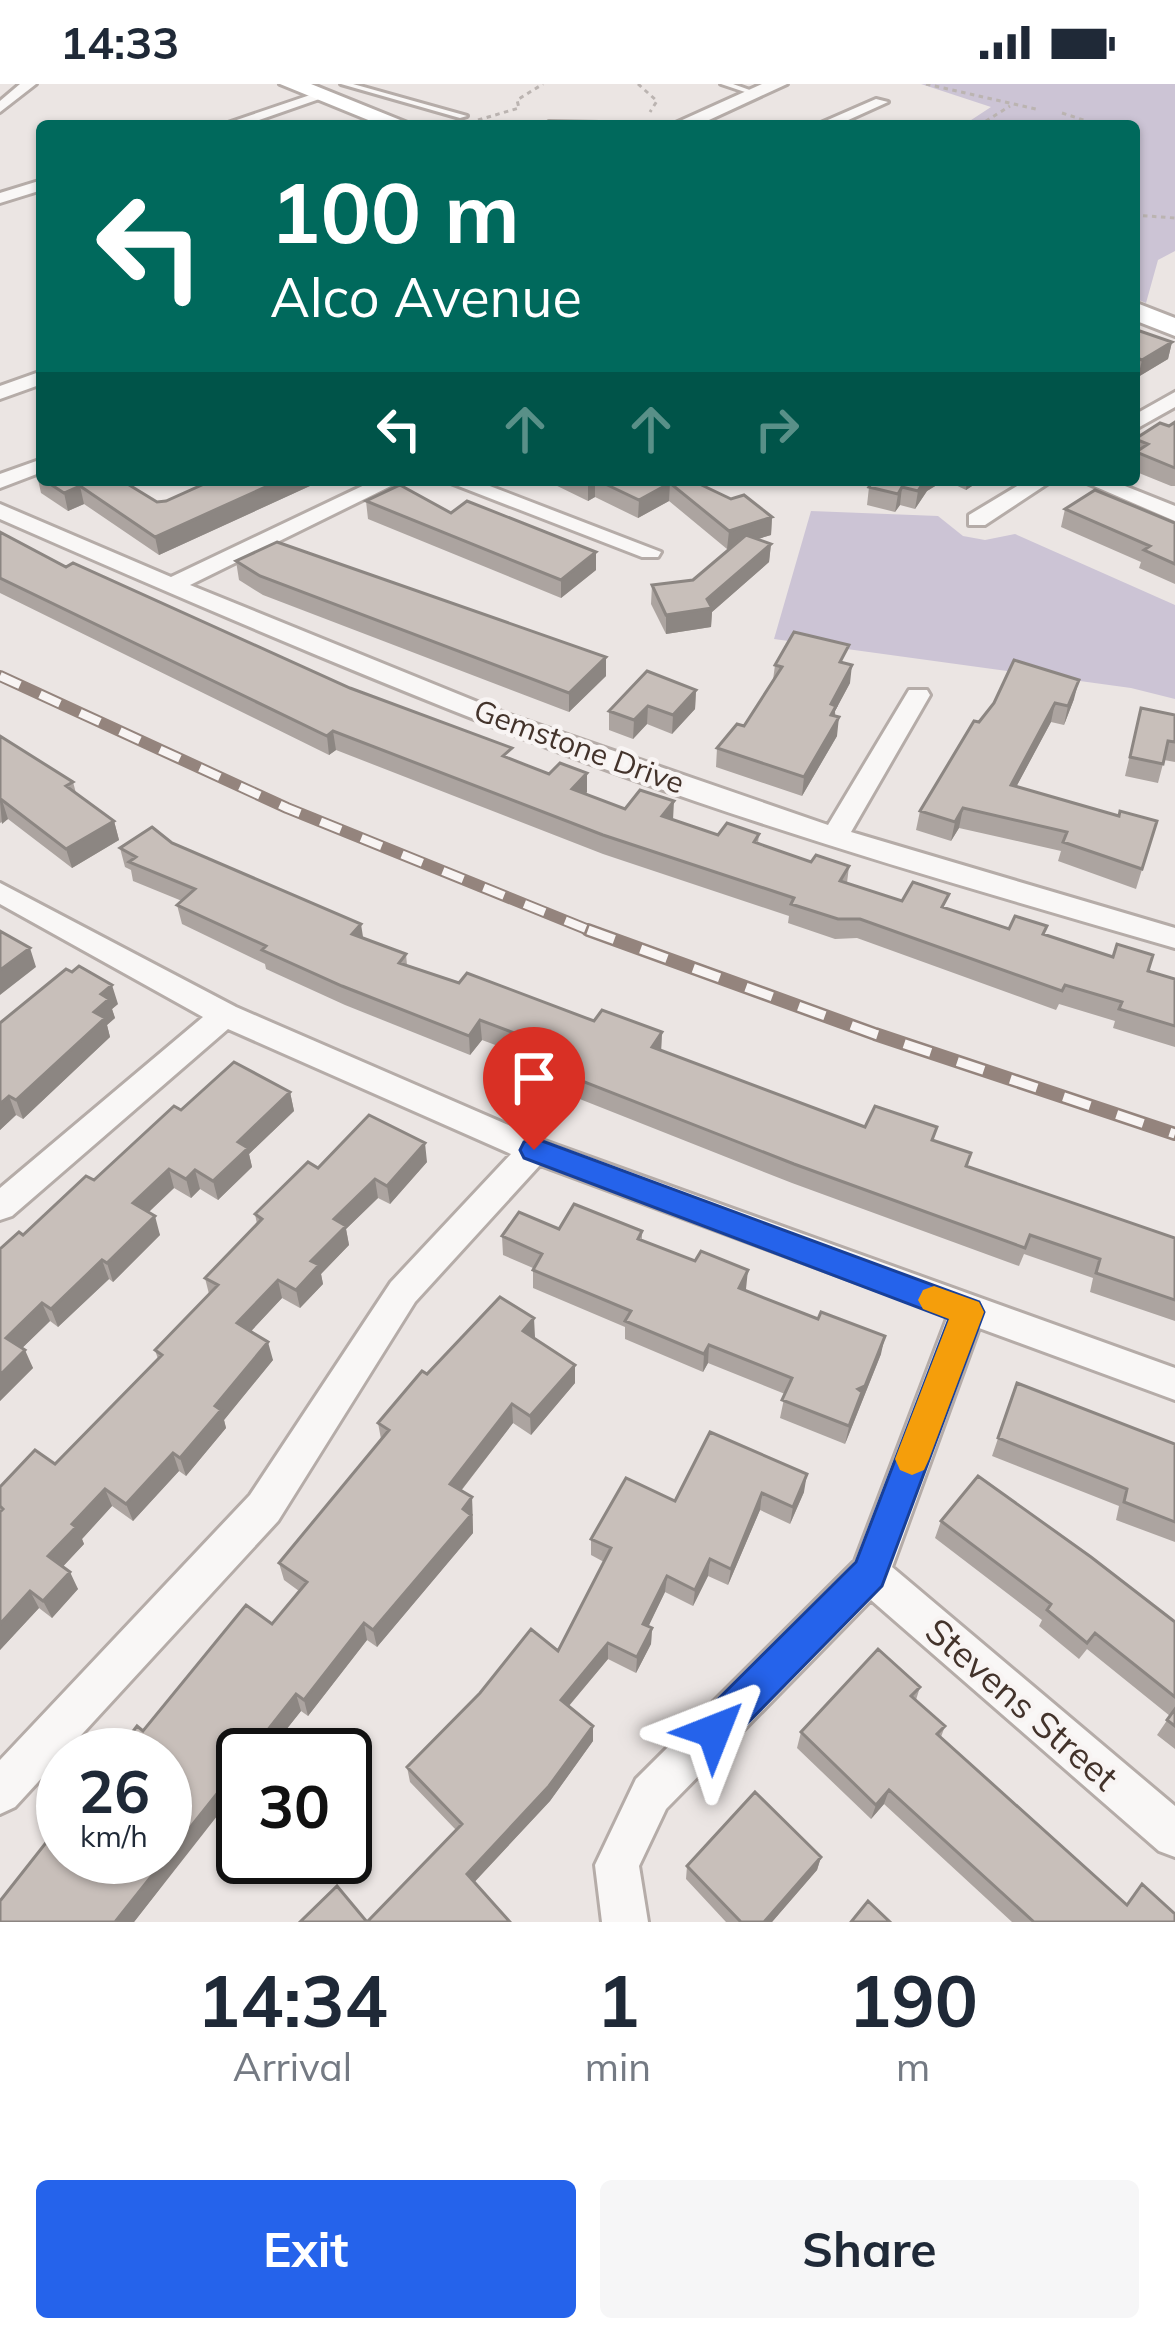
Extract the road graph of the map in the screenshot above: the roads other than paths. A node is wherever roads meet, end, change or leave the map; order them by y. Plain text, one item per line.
1 (29, 84) edge
2 (291, 84) edge
3 (725, 84) edge
4 (778, 84) edge
5 (368, 90) junction
6 (754, 93) junction
7 (334, 94) edge
8 (881, 102) dead end
9 (0, 108) edge
10 (463, 116) road end
11 (247, 120) edge
12 (391, 120) edge
13 (693, 120) edge
14 (837, 120) edge
15 (36, 187) edge
16 (1, 198) edge
17 (1140, 313) edge
18 (1175, 328) edge
19 (36, 378) edge
20 (0, 392) edge
21 (1168, 403) edge
22 (1140, 420) edge
23 (36, 467) edge
24 (0, 482) edge
25 (379, 486) edge
26 (470, 486) edge
27 (1032, 486) edge
28 (1106, 486) edge
29 (0, 511) edge
30 (1175, 514) edge
31 (977, 520) dead end
32 (650, 552) dead end
33 (172, 585) junction
34 (918, 695) dead end
35 (835, 837) junction
36 (0, 892) edge
37 (1175, 938) edge
38 (225, 1015) junction
39 (534, 1150) junction
40 (0, 1207) edge
41 (968, 1312) junction
42 (1175, 1384) edge
43 (870, 1574) junction
44 (0, 1792) edge
45 (1175, 1835) edge
46 (625, 1922) edge

1 - 9 street
2 - 7 main road
3 - 6 lane
4 - 6 street
5 - 7 lane
5 - 7 lane
5 - 10 lane
6 - 13 street
7 - 11 street
7 - 12 main road
8 - 14 street
15 - 16 street
17 - 18 main road
19 - 20 street
21 - 22 street
23 - 24 street
25 - 33 street
26 - 32 street
27 - 31 street
28 - 30 street
29 - 33 street, Gemstone Drive
33 - 35 street, Gemstone Drive
34 - 35 street
35 - 37 street, Gemstone Drive
36 - 38 street
38 - 39 street
38 - 40 street
39 - 41 street
39 - 44 street
41 - 42 street
41 - 43 street
43 - 45 street, Stevens Street
43 - 46 street

